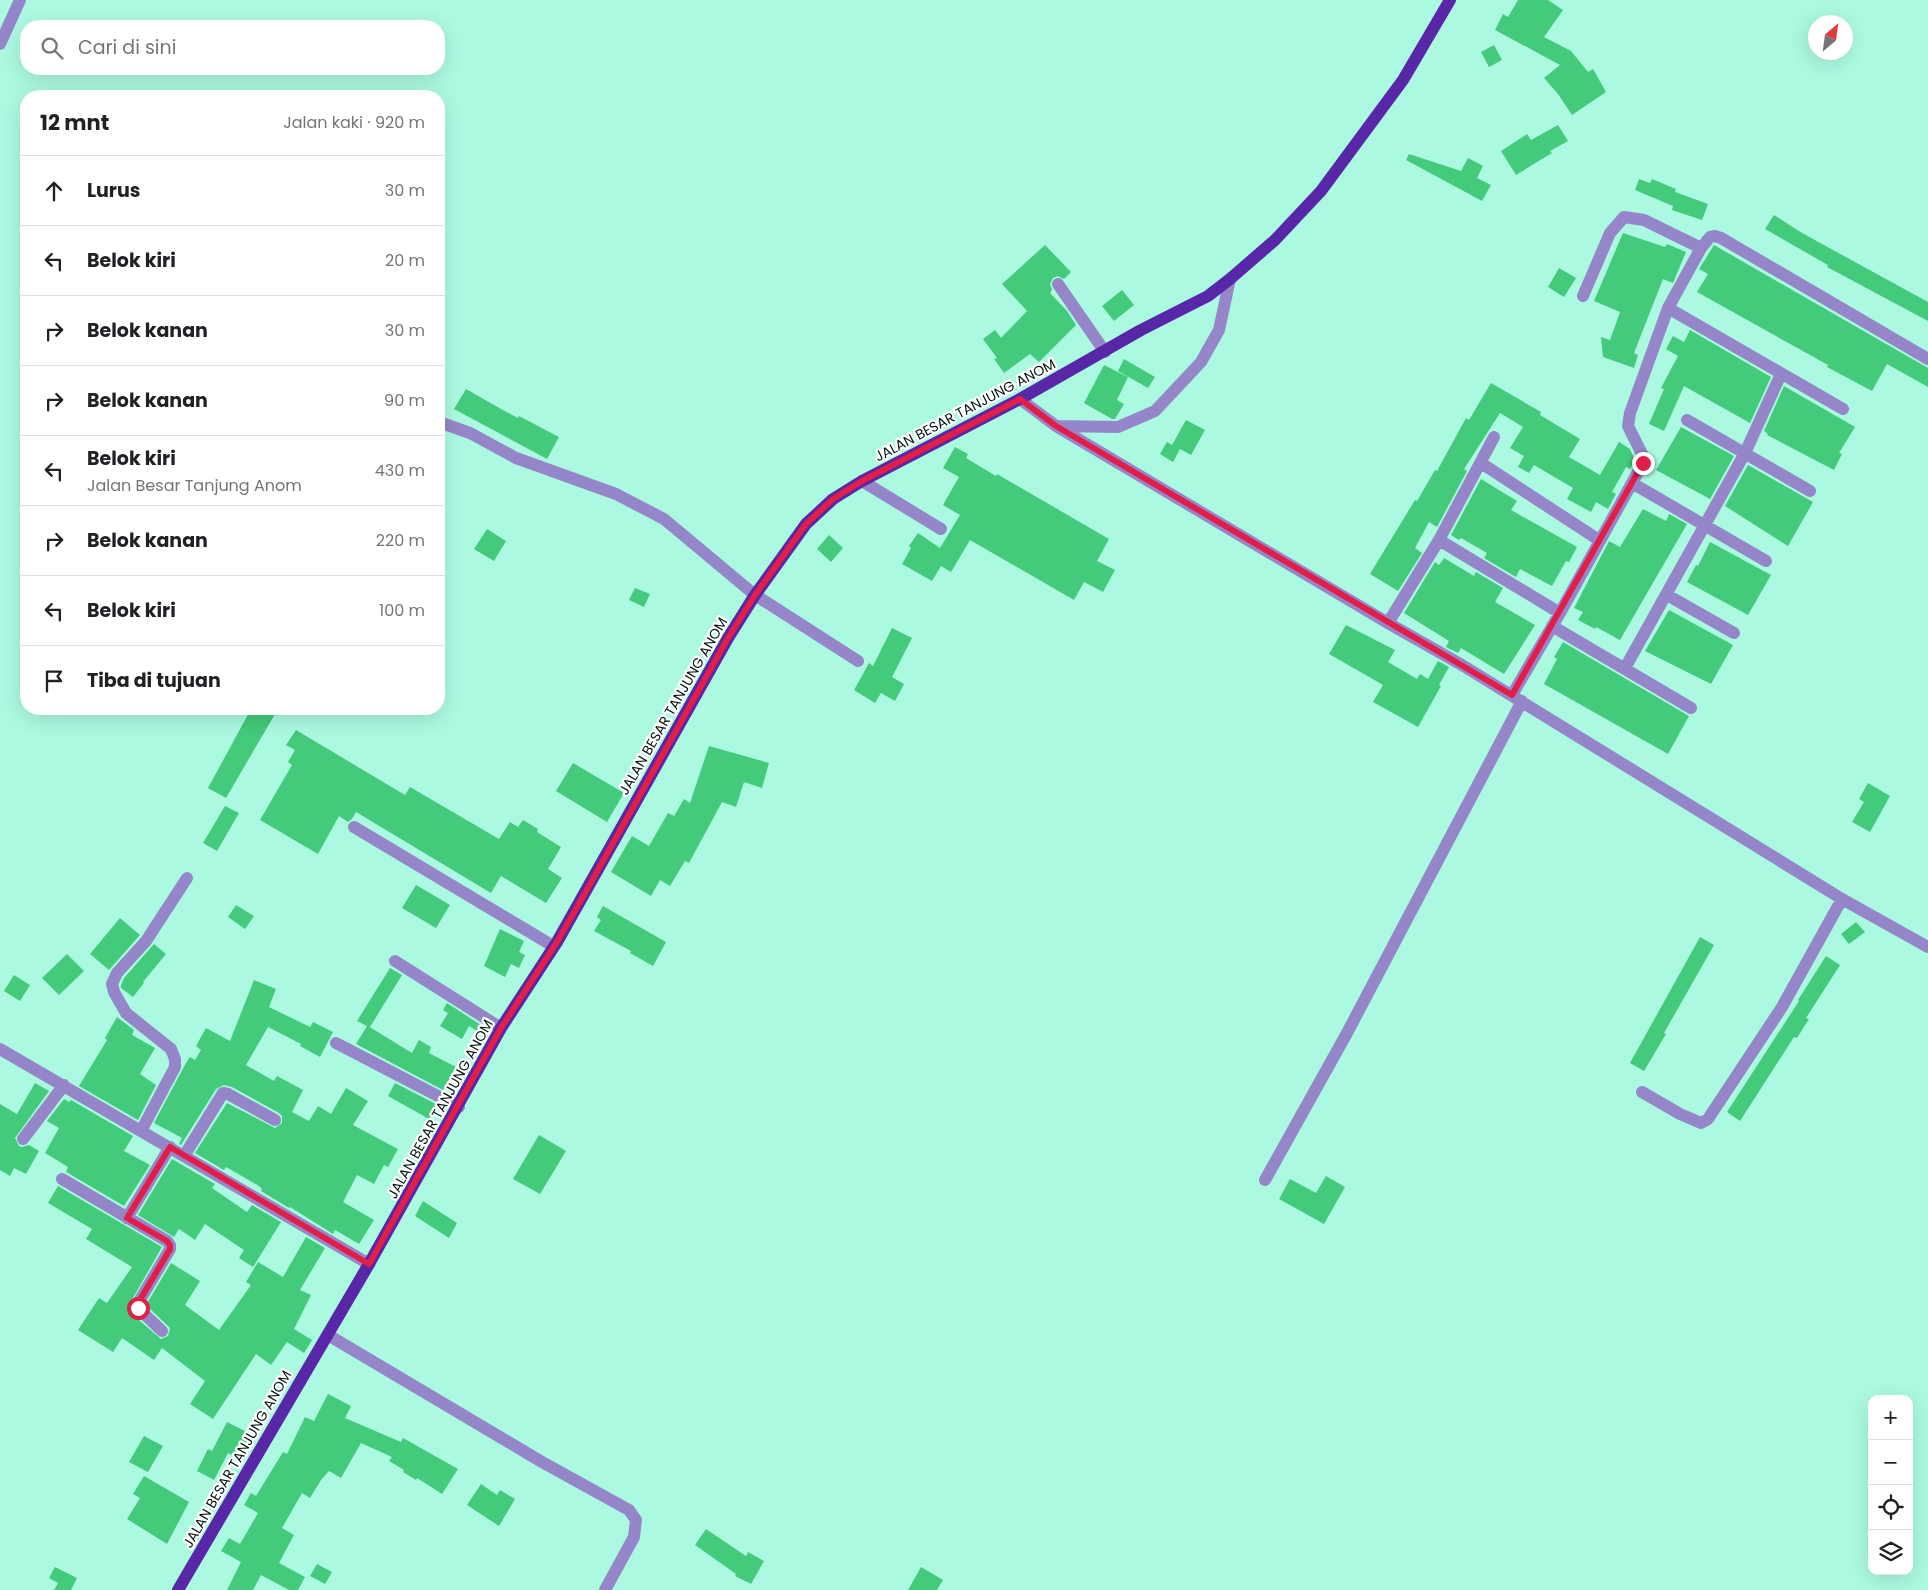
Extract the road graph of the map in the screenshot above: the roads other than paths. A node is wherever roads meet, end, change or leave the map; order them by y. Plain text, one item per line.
1 (20, 0) edge
2 (1450, 0) edge
3 (0, 44) edge
4 (1701, 248) junction
5 (1230, 279) junction
6 (1058, 284) dead end
7 (1583, 296) dead end
8 (1668, 308) junction
9 (1105, 352) junction
10 (1928, 359) edge
11 (1781, 374) junction
12 (1020, 399) junction
13 (1843, 409) dead end
14 (1687, 420) dead end
15 (445, 424) edge
16 (1056, 426) junction
17 (1494, 437) dead end
18 (1745, 453) junction
19 (1481, 463) junction
20 (862, 481) junction
21 (1632, 483) junction
22 (1810, 491) dead end
23 (1705, 526) junction
24 (941, 529) dead end
25 (1439, 540) junction
26 (1599, 540) junction
27 (1766, 561) dead end
28 (755, 595) junction
29 (1667, 595) junction
30 (1560, 613) junction
31 (1388, 623) junction
32 (1552, 626) junction
33 (1734, 633) dead end
34 (858, 661) dead end
35 (1625, 668) junction
36 (1517, 698) junction
37 (1691, 708) dead end
38 (354, 827) dead end
39 (187, 878) dead end
40 (1842, 899) junction
41 (553, 946) junction
42 (1928, 947) edge
43 (395, 961) dead end
44 (501, 1028) junction
45 (336, 1043) dead end
46 (0, 1049) edge
47 (64, 1085) junction
48 (1642, 1092) dead end
49 (458, 1106) junction
50 (275, 1120) dead end
51 (141, 1130) junction
52 (23, 1139) dead end
53 (170, 1147) junction
54 (184, 1156) junction
55 (62, 1179) dead end
56 (1265, 1180) dead end
57 (127, 1218) junction
58 (369, 1264) junction
59 (162, 1330) dead end
60 (328, 1335) junction
61 (178, 1590) edge
62 (605, 1590) edge

1 - 3 street
2 - 5 main road, JALAN BESAR TANJUNG ANOM
4 - 7 street
4 - 8 street
4 - 10 street
5 - 9 main road, JALAN BESAR TANJUNG ANOM
5 - 16 street
6 - 9 street
8 - 11 street
8 - 21 street
9 - 12 main road, JALAN BESAR TANJUNG ANOM
11 - 13 street
11 - 18 street
12 - 16 street
12 - 20 main road, JALAN BESAR TANJUNG ANOM
14 - 18 street
15 - 28 street
16 - 31 street
17 - 19 street
18 - 22 street
18 - 23 street
19 - 25 street
19 - 26 street
20 - 24 street
20 - 28 main road, JALAN BESAR TANJUNG ANOM
21 - 23 street
21 - 26 street
23 - 27 street
23 - 29 street
25 - 30 street
25 - 31 street
26 - 30 street
28 - 34 street
28 - 41 main road, JALAN BESAR TANJUNG ANOM
29 - 33 street
29 - 35 street
30 - 32 street
31 - 36 street
32 - 35 street
32 - 36 street
35 - 37 street
36 - 40 street
36 - 56 street
38 - 41 street
39 - 51 street
40 - 42 street
40 - 48 street
41 - 44 main road, JALAN BESAR TANJUNG ANOM
43 - 44 street
44 - 49 main road, JALAN BESAR TANJUNG ANOM
45 - 49 street
46 - 47 street
47 - 51 street
47 - 52 street
49 - 58 main road, JALAN BESAR TANJUNG ANOM
50 - 54 street
51 - 53 street
53 - 54 street
53 - 57 street
54 - 58 street
55 - 57 street
57 - 59 street
58 - 60 main road, JALAN BESAR TANJUNG ANOM
60 - 61 main road, JALAN BESAR TANJUNG ANOM
60 - 62 street

